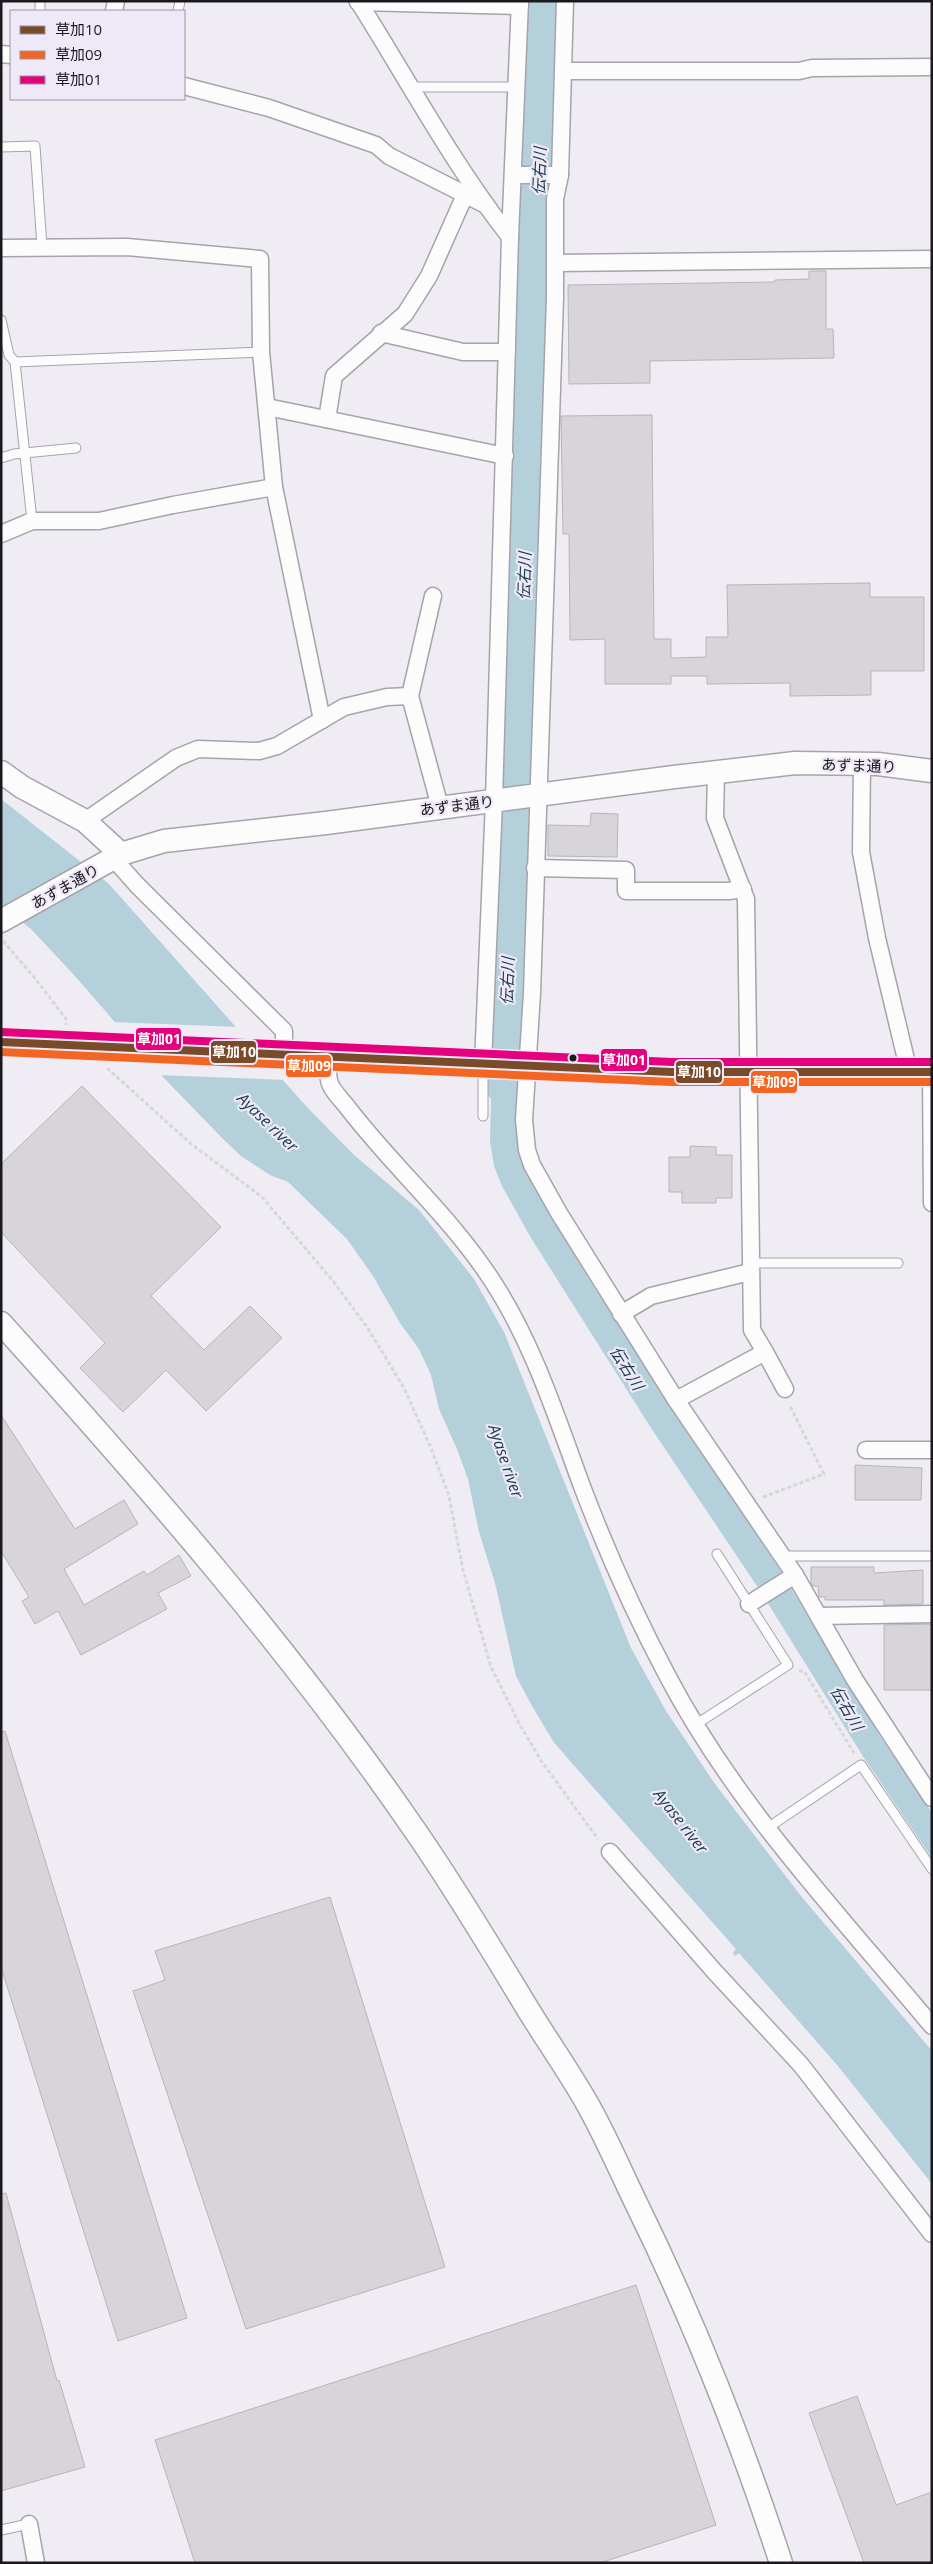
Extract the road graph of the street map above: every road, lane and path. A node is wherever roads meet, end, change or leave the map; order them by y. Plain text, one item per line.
1 (565, 1) edge
2 (358, 2) edge
3 (520, 4) edge
4 (932, 67) edge
5 (564, 71) junction
6 (185, 86) edge
7 (413, 87) junction
8 (516, 87) junction
9 (1, 146) edge
10 (514, 176) junction
11 (560, 176) junction
12 (465, 195) junction
13 (484, 204) junction
14 (510, 237) junction
15 (1, 248) edge
16 (42, 248) junction
17 (932, 259) edge
18 (555, 263) junction
19 (1, 320) edge
20 (381, 333) junction
21 (261, 352) junction
22 (507, 352) junction
23 (15, 362) junction
24 (267, 407) junction
25 (327, 419) junction
26 (76, 448) dead end
27 (26, 453) junction
28 (504, 456) junction
29 (1, 458) edge
30 (274, 488) junction
31 (32, 521) junction
32 (1, 534) edge
33 (433, 596) dead end
34 (410, 696) junction
35 (322, 720) junction
36 (862, 764) junction
37 (932, 771) edge
38 (1, 772) edge
39 (716, 772) junction
40 (534, 796) junction
41 (496, 801) junction
42 (440, 807) junction
43 (85, 821) junction
44 (110, 861) junction
45 (535, 868) junction
46 (743, 889) junction
47 (1, 921) edge
48 (1, 940) edge
49 (1, 1042) edge
50 (66, 1045) junction
51 (104, 1048) junction
52 (290, 1054) junction
53 (329, 1056) junction
54 (487, 1064) junction
55 (523, 1065) junction
56 (924, 1072) edge
57 (748, 1074) junction
58 (483, 1116) dead end
59 (932, 1203) edge
60 (898, 1263) dead end
61 (750, 1267) junction
62 (622, 1314) junction
63 (1, 1323) edge
64 (765, 1352) junction
65 (785, 1389) joint
66 (676, 1400) junction
67 (866, 1450) dead end
68 (932, 1450) edge
69 (746, 1503) junction
70 (717, 1554) dead end
71 (782, 1556) junction
72 (932, 1556) edge
73 (792, 1577) junction
74 (754, 1601) junction
75 (932, 1614) edge
76 (819, 1616) junction
77 (782, 1669) junction
78 (695, 1725) junction
79 (860, 1765) junction
80 (932, 1798) edge
81 (766, 1829) junction
82 (610, 1852) joint
83 (932, 1869) edge
84 (932, 2026) edge
85 (932, 2234) edge
86 (29, 2524) joint
87 (1, 2530) edge
88 (36, 2563) edge
89 (781, 2563) edge

1 - 5 street
2 - 3 street
2 - 7 street
3 - 8 street
4 - 5 street
5 - 11 street
6 - 12 street
7 - 8 lane
7 - 13 street
8 - 10 street
9 - 16 lane
10 - 11 street
10 - 14 street
11 - 18 street
12 - 13 street
12 - 20 street
13 - 14 street
14 - 22 street
15 - 16 street
16 - 21 street
17 - 18 street
18 - 40 street
19 - 23 lane
20 - 22 street
20 - 25 street
21 - 23 lane
21 - 24 street
22 - 28 street
23 - 27 lane
24 - 25 street
24 - 30 street
25 - 28 street
26 - 27 lane
27 - 29 lane
27 - 31 lane
28 - 41 street
30 - 31 street
30 - 35 street
31 - 32 street
33 - 34 street
34 - 35 street
34 - 42 street
35 - 43 street
36 - 37 street, あずま通り
36 - 39 street, あずま通り
36 - 56 street
38 - 43 street
39 - 40 street, あずま通り
39 - 46 street
40 - 41 street, あずま通り
40 - 45 street
41 - 42 street, あずま通り
41 - 54 street
42 - 44 street, あずま通り
43 - 44 street
44 - 47 street, あずま通り
44 - 52 street
45 - 46 street
45 - 55 street
46 - 57 street
48 - 50 path
49 - 50 street
50 - 51 street
51 - 52 street
51 - 82 path
52 - 53 street
53 - 54 street
53 - 78 street
54 - 55 street
54 - 58 lane
55 - 57 street
55 - 62 street
56 - 57 street
56 - 59 street
57 - 61 street
60 - 61 lane
61 - 62 street
61 - 64 street
62 - 66 street
63 - 89 street
64 - 65 street
64 - 66 street
65 - 69 path
66 - 69 street
67 - 68 street
69 - 71 street
70 - 74 lane
71 - 72 lane
71 - 73 street
73 - 74 street
73 - 76 street
74 - 77 lane
75 - 76 street
76 - 80 street
77 - 78 lane
77 - 79 path
78 - 81 street
79 - 81 lane
79 - 83 lane
81 - 84 street
82 - 85 street
86 - 87 lane
86 - 88 street

